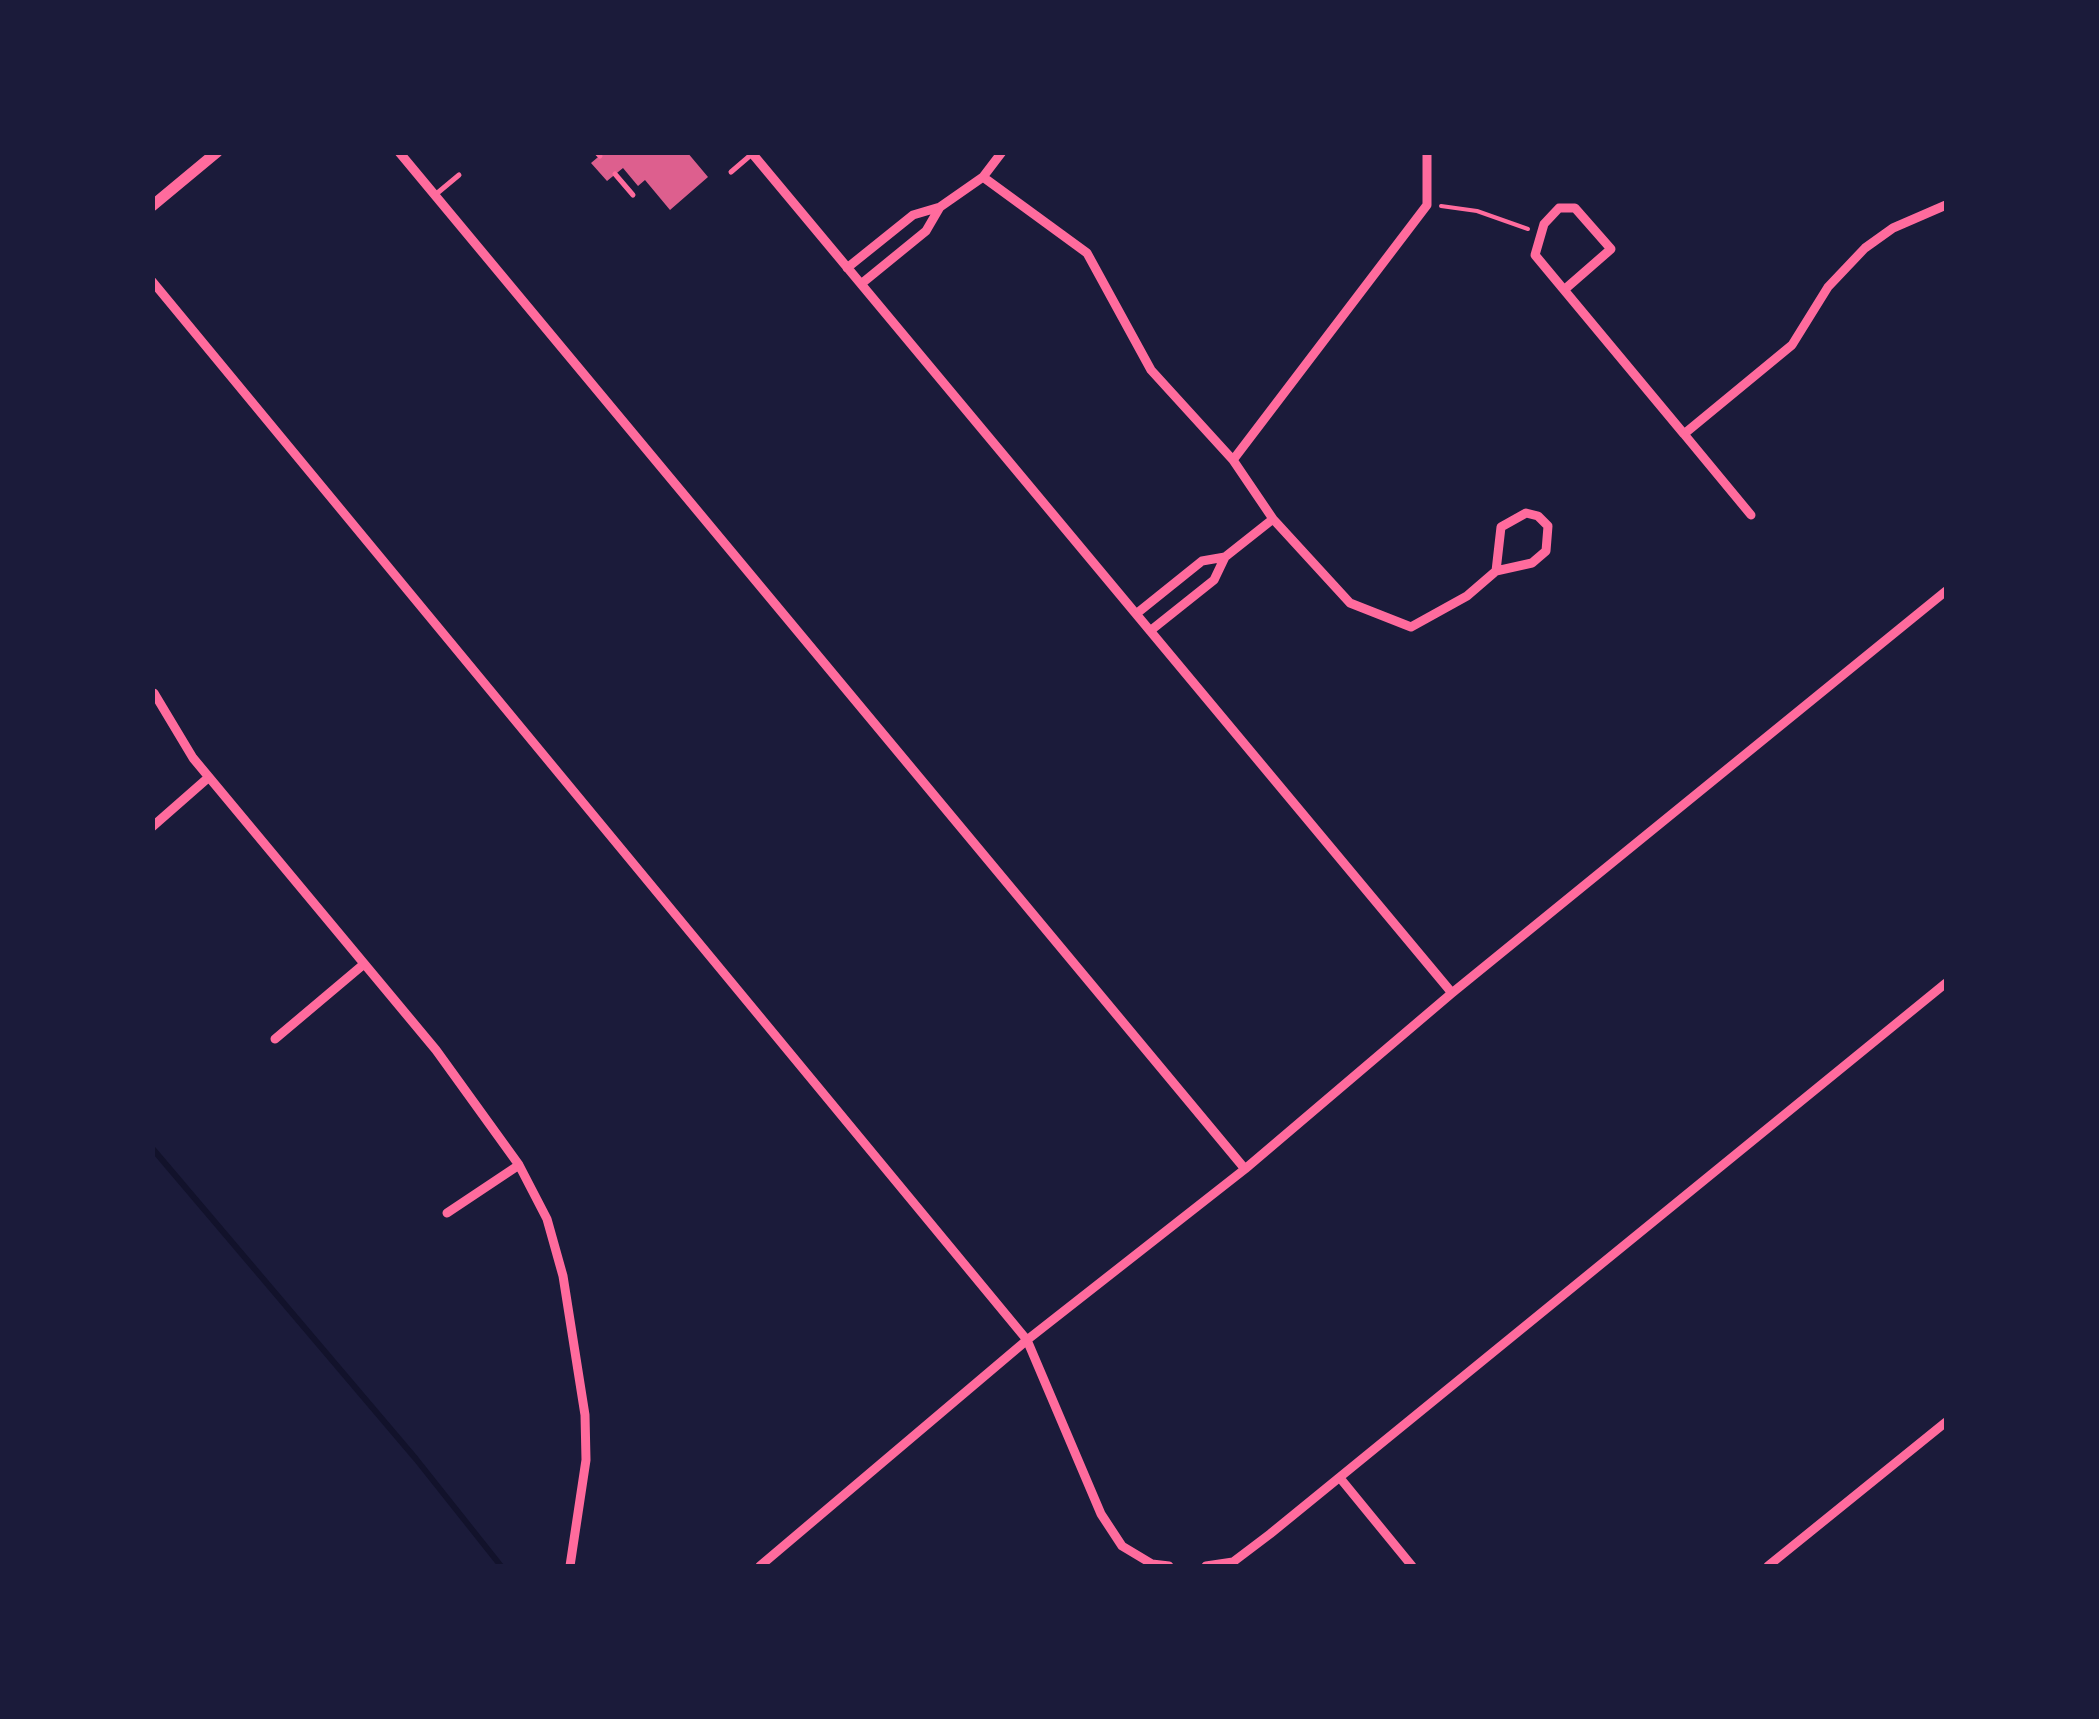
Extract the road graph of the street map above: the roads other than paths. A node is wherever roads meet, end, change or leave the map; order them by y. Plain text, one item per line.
1 (217, 152) edge
2 (400, 152) edge
3 (1002, 152) edge
4 (1427, 152) edge
5 (752, 153) edge
6 (731, 172) dead end
7 (615, 174) dead end
8 (459, 176) dead end
9 (983, 177) junction
10 (435, 195) junction
11 (633, 195) dead end
12 (1946, 205) edge
13 (152, 206) edge
14 (940, 207) junction
15 (847, 268) junction
16 (152, 281) edge
17 (860, 284) junction
18 (1564, 290) junction
19 (1684, 434) junction
20 (1233, 460) junction
21 (1751, 515) dead end
22 (1273, 519) junction
23 (1225, 557) junction
24 (1496, 571) junction
25 (1946, 591) edge
26 (1136, 614) junction
27 (1150, 631) junction
28 (154, 693) edge
29 (209, 777) junction
30 (152, 827) edge
31 (364, 964) junction
32 (1946, 983) edge
33 (1452, 993) junction
34 (275, 1039) dead end
35 (519, 1164) junction
36 (1244, 1169) junction
37 (447, 1212) dead end
38 (1027, 1340) junction
39 (1946, 1422) edge
40 (1340, 1478) junction
41 (570, 1566) edge
42 (760, 1566) edge
43 (1169, 1566) edge
44 (1206, 1566) edge
45 (1412, 1566) edge
46 (1768, 1566) edge

1 - 13 street
2 - 10 street
3 - 9 street
4 - 20 street
5 - 6 lane
5 - 15 street
7 - 11 lane
8 - 10 lane
9 - 14 street
9 - 20 street
10 - 36 street
12 - 19 street
14 - 15 street
14 - 17 street
15 - 17 street
16 - 38 street
17 - 26 street
18 - 18 street
18 - 19 street
19 - 21 street
20 - 22 street
22 - 23 street
22 - 24 street
23 - 26 street
23 - 27 street
24 - 24 street
25 - 33 street
26 - 27 street
27 - 33 street
28 - 29 street
29 - 30 street
29 - 31 street
31 - 34 street
31 - 35 street
32 - 40 street
33 - 36 street
35 - 37 street
35 - 41 street
36 - 38 street
38 - 42 street
38 - 43 street
39 - 46 street
40 - 44 street
40 - 45 street

